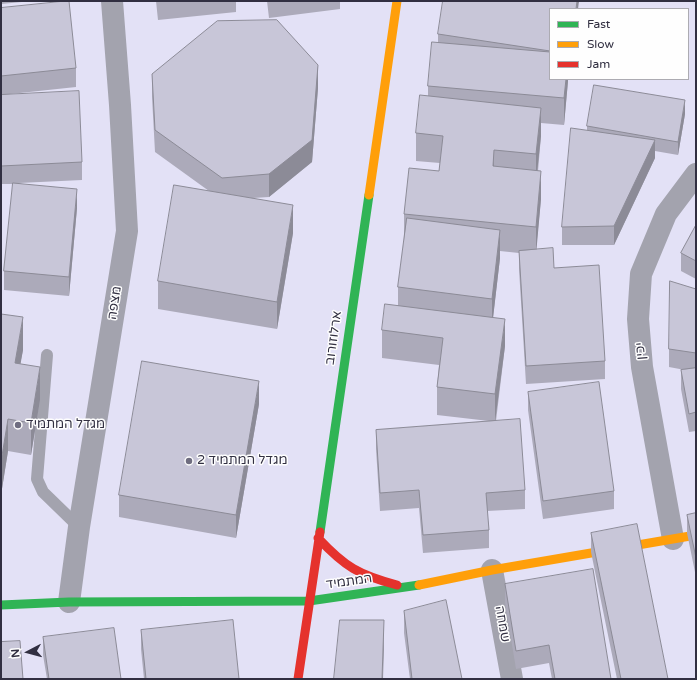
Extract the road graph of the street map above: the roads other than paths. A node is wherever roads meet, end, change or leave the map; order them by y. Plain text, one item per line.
1 (112, 1) edge
2 (397, 1) edge
3 (696, 174) edge
4 (47, 355) dead end
5 (79, 527) junction
6 (696, 535) edge
7 (318, 538) junction
8 (673, 539) junction
9 (492, 570) junction
10 (408, 587) junction
11 (308, 601) junction
12 (69, 602) junction
13 (1, 605) edge
14 (298, 679) edge
15 (512, 679) edge

1 - 5 street, מצפה
2 - 7 street, ארלוזורוב
3 - 8 street, יכין
4 - 5 lane
5 - 12 street, מצפה
6 - 8 street, המתמיד
7 - 10 street
7 - 11 street, ארלוזורוב
8 - 9 street, המתמיד
9 - 10 street, המתמיד
9 - 15 street, שמחה
10 - 11 street, המתמיד
11 - 12 street, המתמיד
11 - 14 street, ארלוזורוב
12 - 13 street, המתמיד

